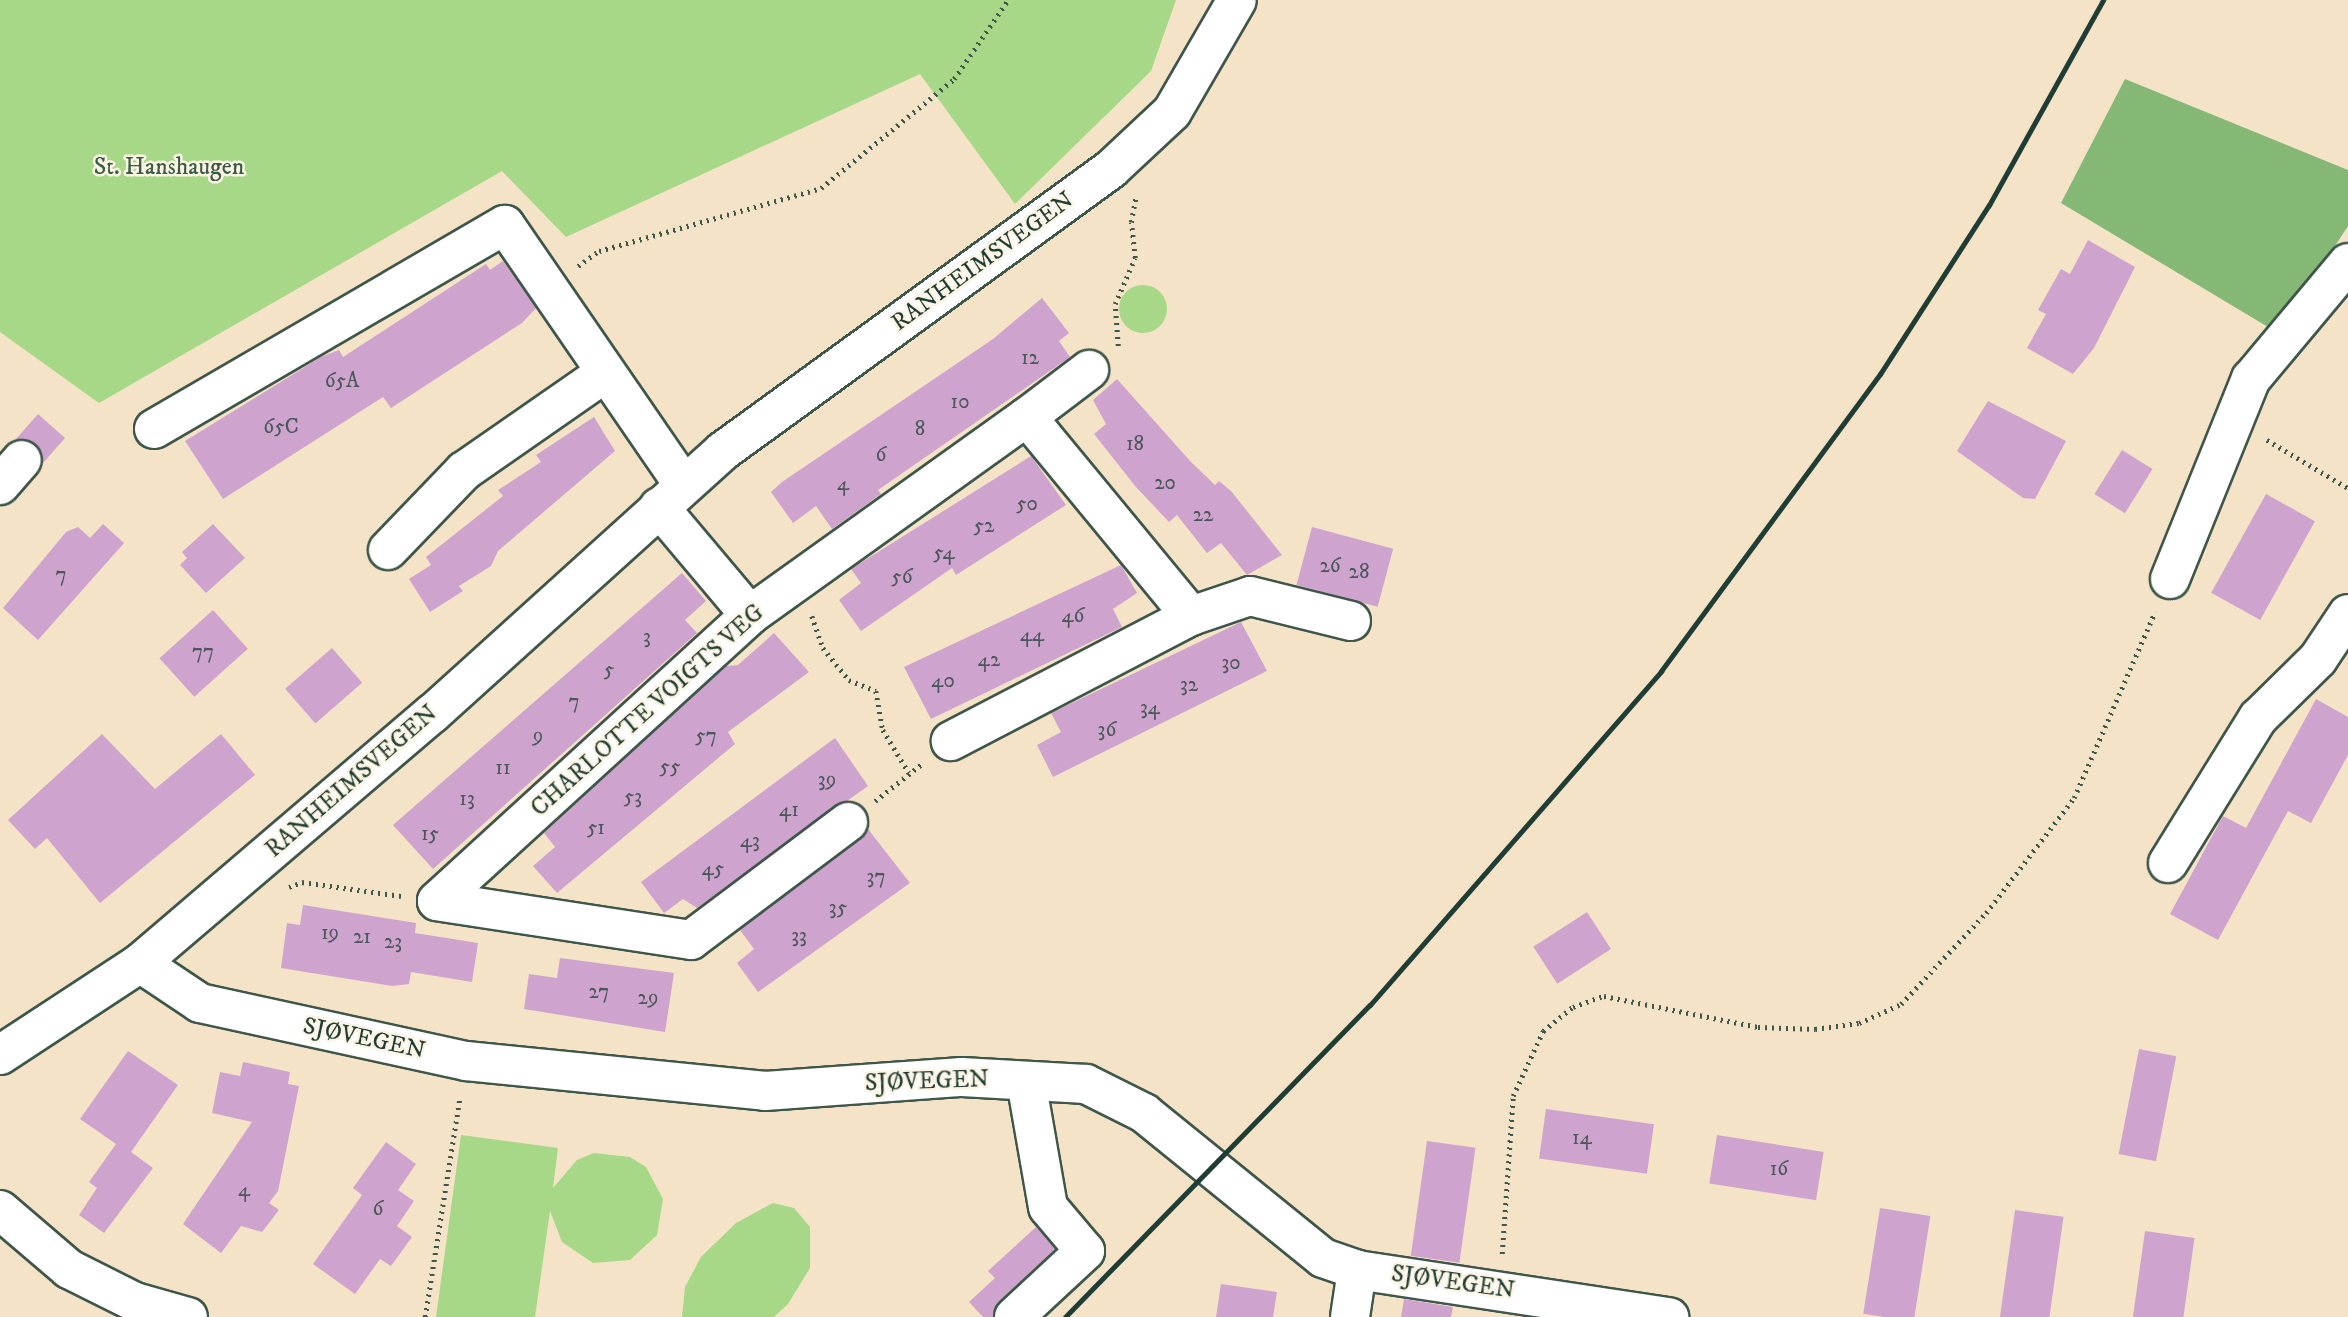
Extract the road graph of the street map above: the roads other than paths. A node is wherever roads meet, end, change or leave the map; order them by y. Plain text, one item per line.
1 (1237, 0) edge
2 (2348, 262) edge
3 (1089, 370) road end
4 (606, 373) junction
5 (1027, 417) junction
6 (154, 429) dead end
7 (671, 495) junction
8 (388, 550) dead end
9 (2170, 579) road end
10 (2348, 614) edge
11 (750, 615) junction
12 (1191, 616) junction
13 (1350, 621) dead end
14 (951, 741) road end
15 (848, 822) road end
16 (2168, 863) dead end
17 (140, 963) junction
18 (0, 1055) edge
19 (1026, 1081) junction
20 (0, 1210) edge
21 (1357, 1270) junction
22 (188, 1317) edge
23 (1014, 1317) edge
24 (1350, 1317) edge
25 (1669, 1317) edge

1 - 7 street, RANHEIMSVEGEN
2 - 9 street
3 - 5 street, CHARLOTTE VOIGTS VEG
4 - 6 street
4 - 7 street
4 - 8 street
5 - 11 street, CHARLOTTE VOIGTS VEG
5 - 12 street
7 - 11 street
7 - 17 street, RANHEIMSVEGEN
10 - 16 street
11 - 15 street, CHARLOTTE VOIGTS VEG
12 - 13 street
12 - 14 street
17 - 18 street, RANHEIMSVEGEN
17 - 19 street, SJØVEGEN
19 - 21 street, SJØVEGEN
19 - 23 street
20 - 22 street
21 - 24 street
21 - 25 street, SJØVEGEN

